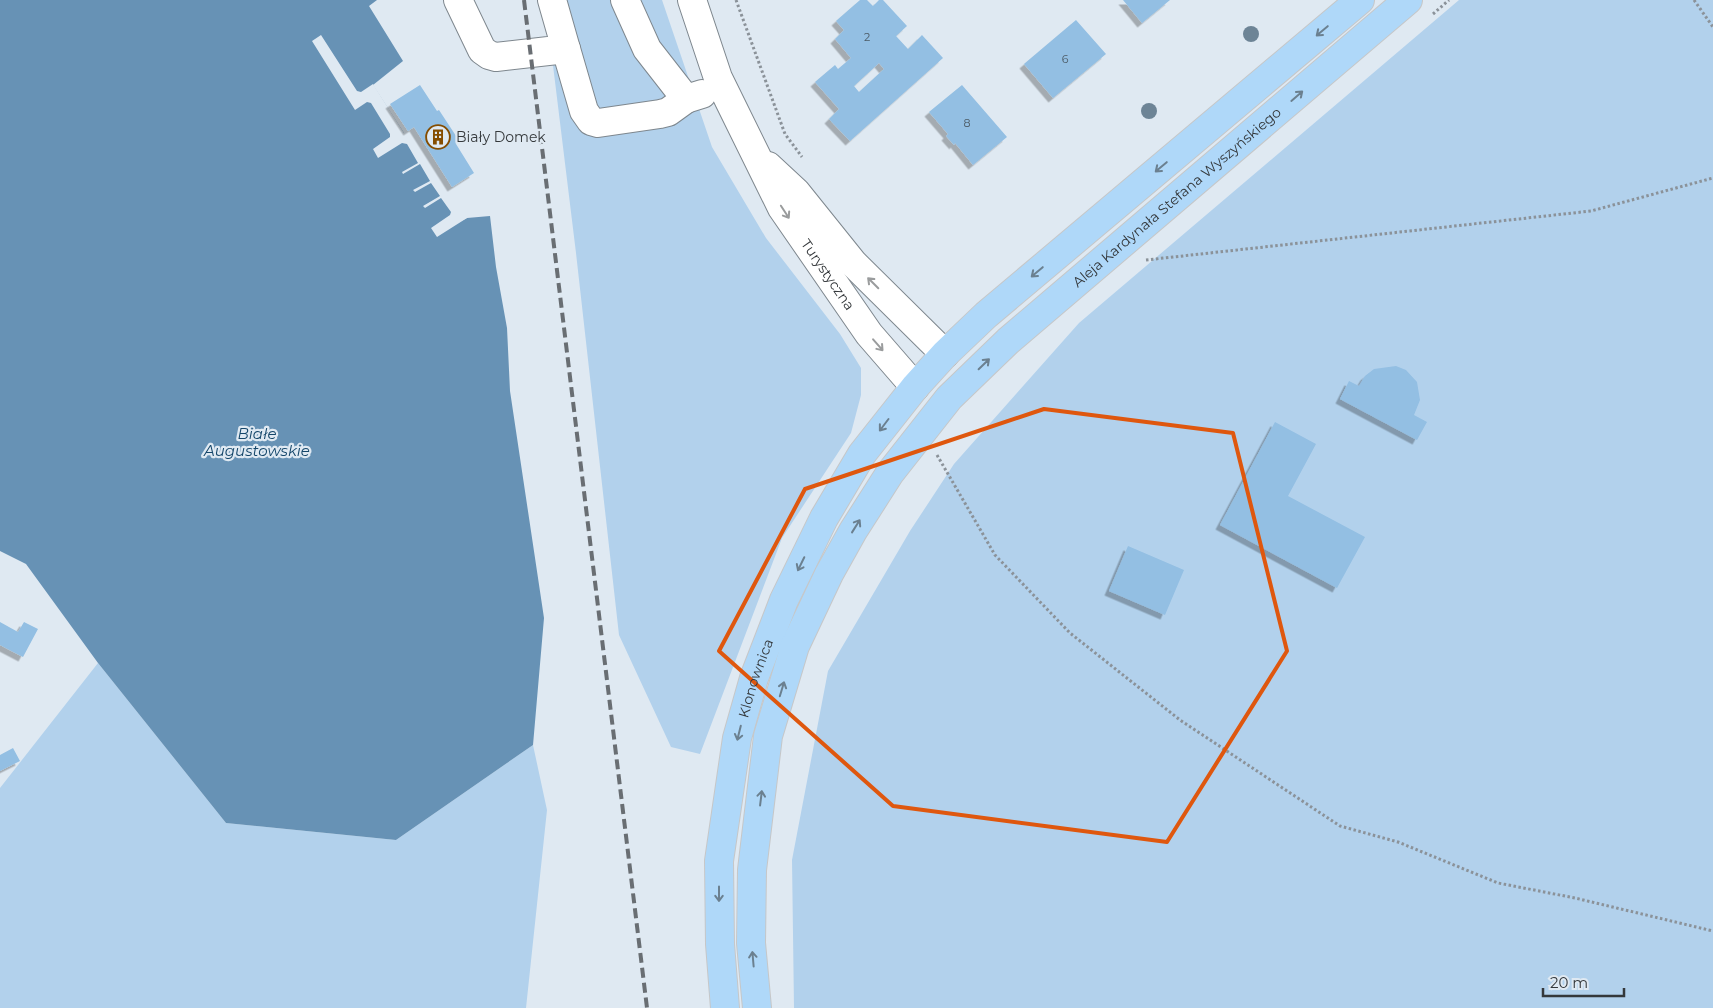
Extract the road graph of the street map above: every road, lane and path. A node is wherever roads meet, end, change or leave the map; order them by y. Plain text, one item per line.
1 (458, 0) edge
2 (552, 0) edge
3 (625, 0) edge
4 (692, 0) edge
5 (736, 0) edge
6 (1360, 0) edge
7 (1408, 0) edge
8 (1694, 0) edge
9 (1713, 27) edge
10 (566, 49) junction
11 (722, 87) junction
12 (686, 98) junction
13 (1198, 136) junction
14 (755, 153) junction
15 (1220, 162) junction
16 (807, 165) dead end
17 (1713, 178) edge
18 (1109, 254) junction
19 (945, 354) junction
20 (915, 387) junction
21 (949, 398) junction
22 (933, 448) dead end
23 (1713, 931) edge
24 (725, 1008) edge
25 (757, 1008) edge

1 - 10 street
2 - 10 street
3 - 12 street
4 - 11 street, Turystyczna
5 - 16 path
6 -> 13 main road
15 -> 7 main road, Aleja Kardynała Stefana Wyszyńskiego
8 - 9 path
10 - 12 street
11 - 12 street
11 - 14 street, Turystyczna
13 - 15 main road
13 -> 19 main road
19 -> 14 street, Turystyczna
14 -> 20 street, Turystyczna
15 - 18 main road, Aleja Kardynała Stefana Wyszyńskiego
17 - 18 path
21 -> 18 main road, Aleja Kardynała Stefana Wyszyńskiego
19 - 20 main road
19 - 21 main road
20 - 21 main road
20 -> 24 main road, Klonownica
25 -> 21 main road, Klonownica
22 - 23 path

